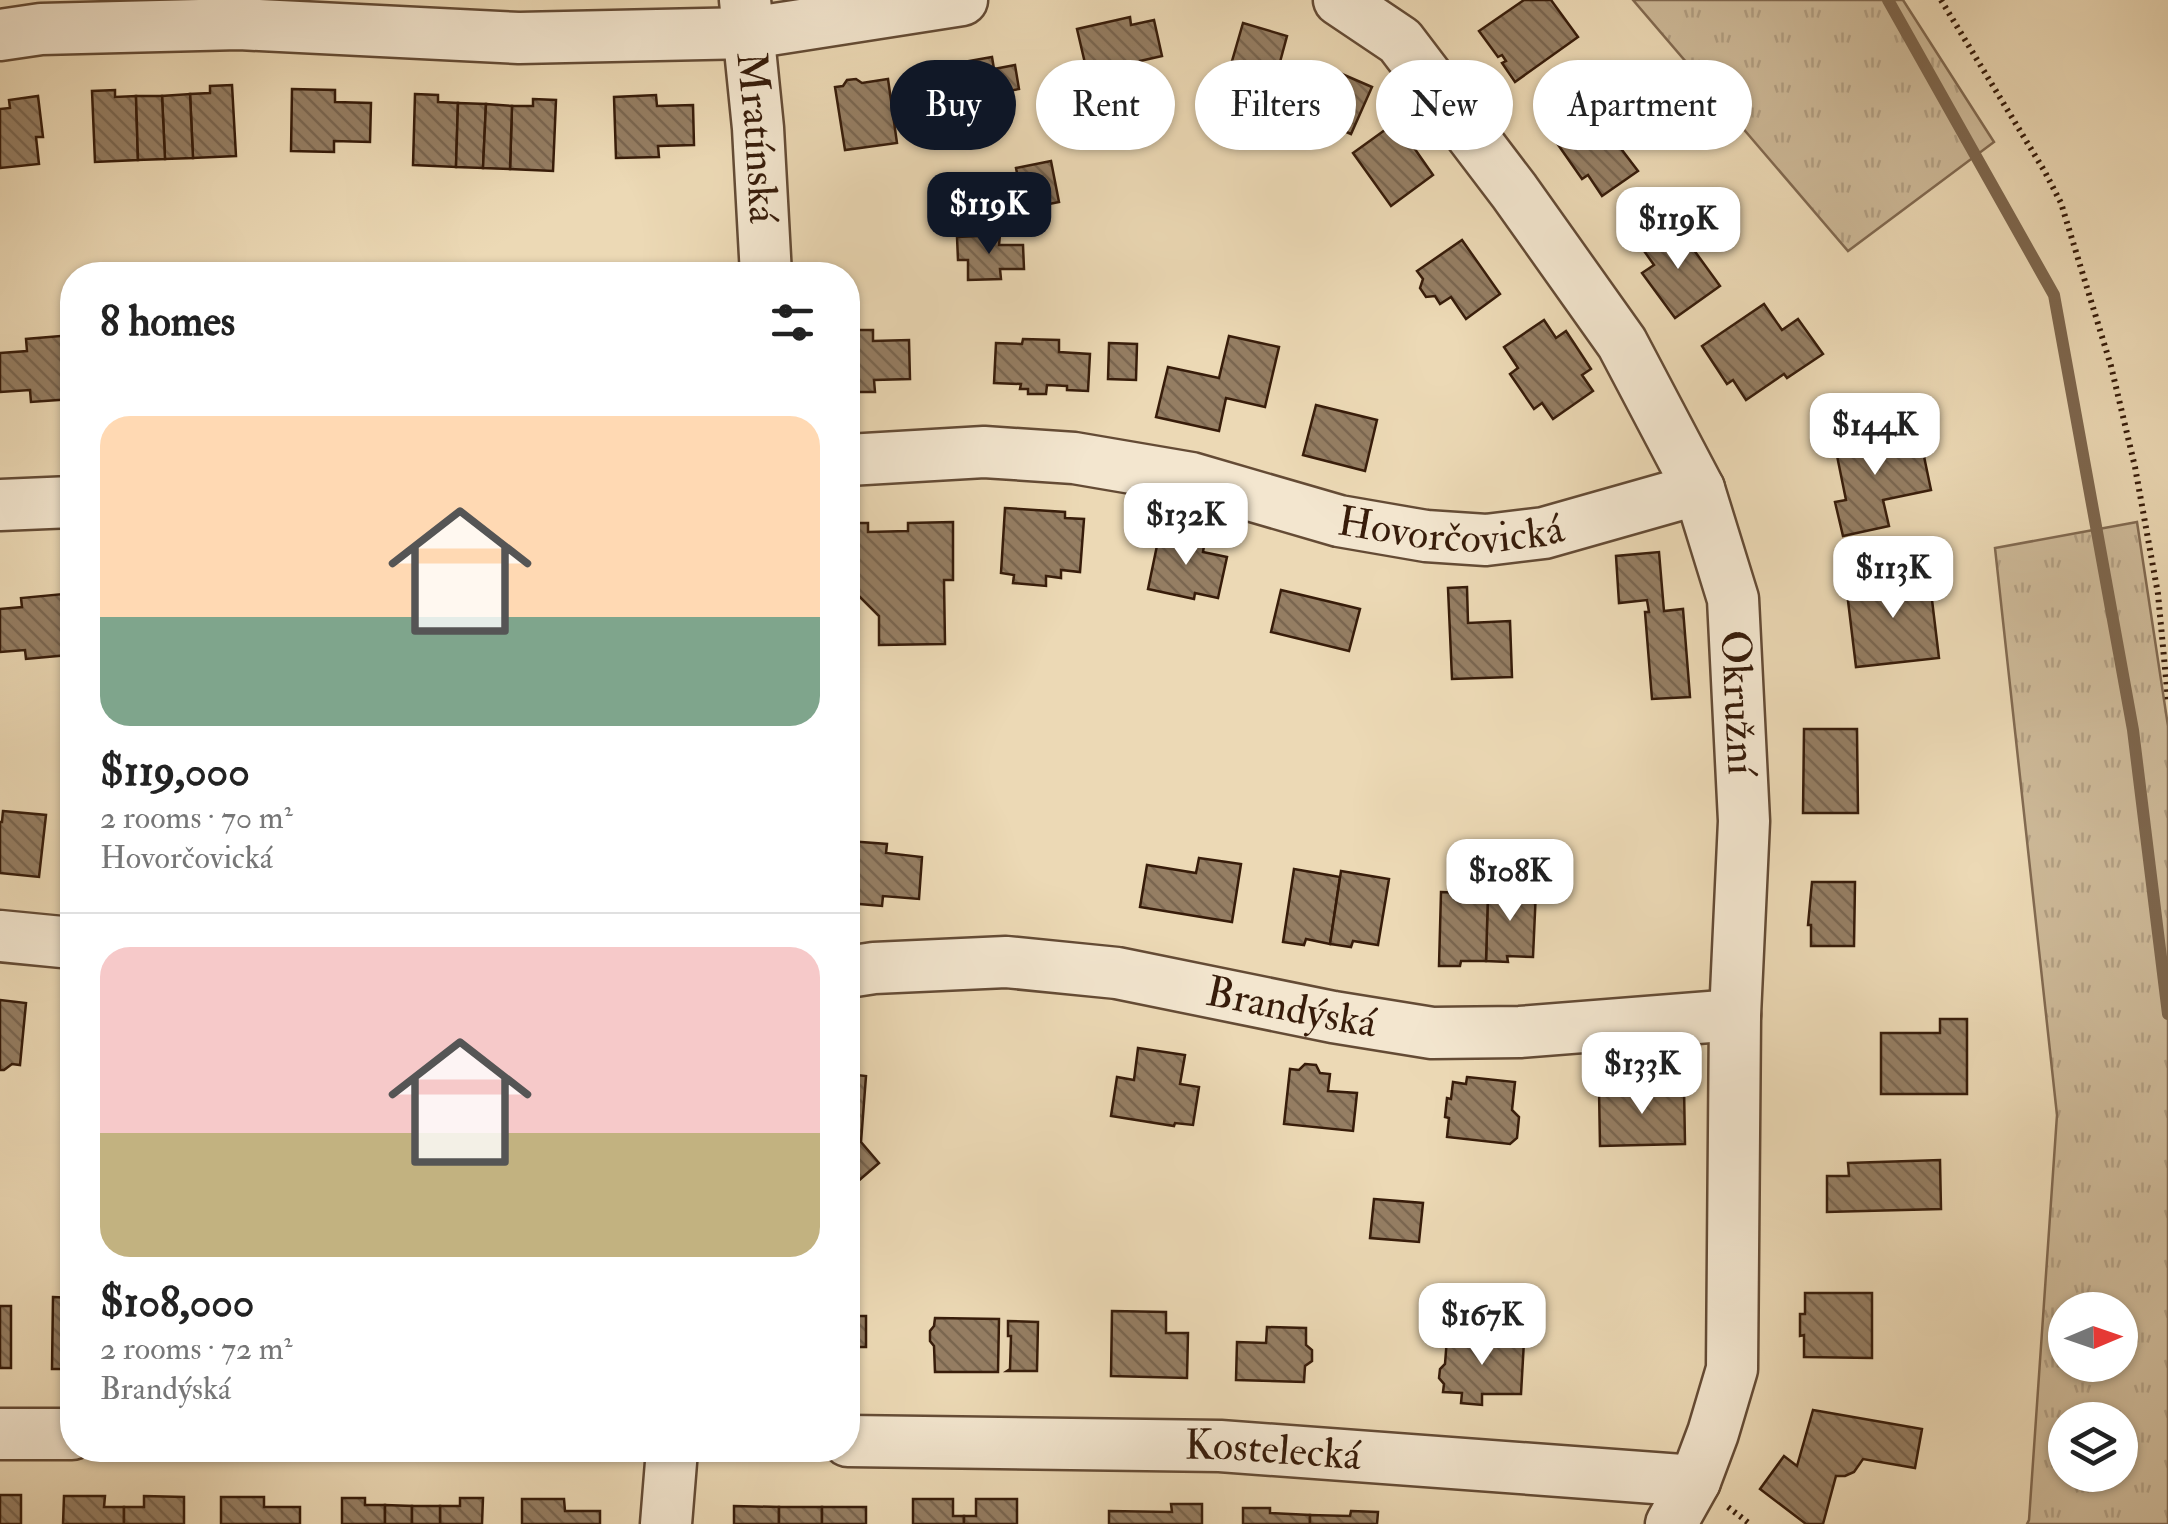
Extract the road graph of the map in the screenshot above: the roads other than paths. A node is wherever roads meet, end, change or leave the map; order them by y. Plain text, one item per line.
1 (962, 0) edge
2 (1339, 0) edge
3 (747, 17) edge
4 (0, 35) edge
5 (765, 262) edge
6 (860, 459) edge
7 (1699, 489) junction
8 (60, 502) edge
9 (0, 505) edge
10 (0, 936) edge
11 (60, 942) edge
12 (860, 970) edge
13 (1735, 1015) junction
14 (0, 1434) edge
15 (60, 1434) edge
16 (860, 1440) edge
17 (671, 1462) edge
18 (1695, 1482) junction
19 (666, 1524) edge
20 (1671, 1524) edge

1 - 3 street
2 - 7 street, Okružní
3 - 4 street
3 - 5 street, Mratínská
6 - 7 street, Hovorčovická
7 - 13 street, Okružní
8 - 9 street
10 - 11 street
12 - 13 street, Brandýská
13 - 18 street, Okružní
14 - 15 street
16 - 18 street, Kostelecká
17 - 19 street
18 - 20 street, Okružní

